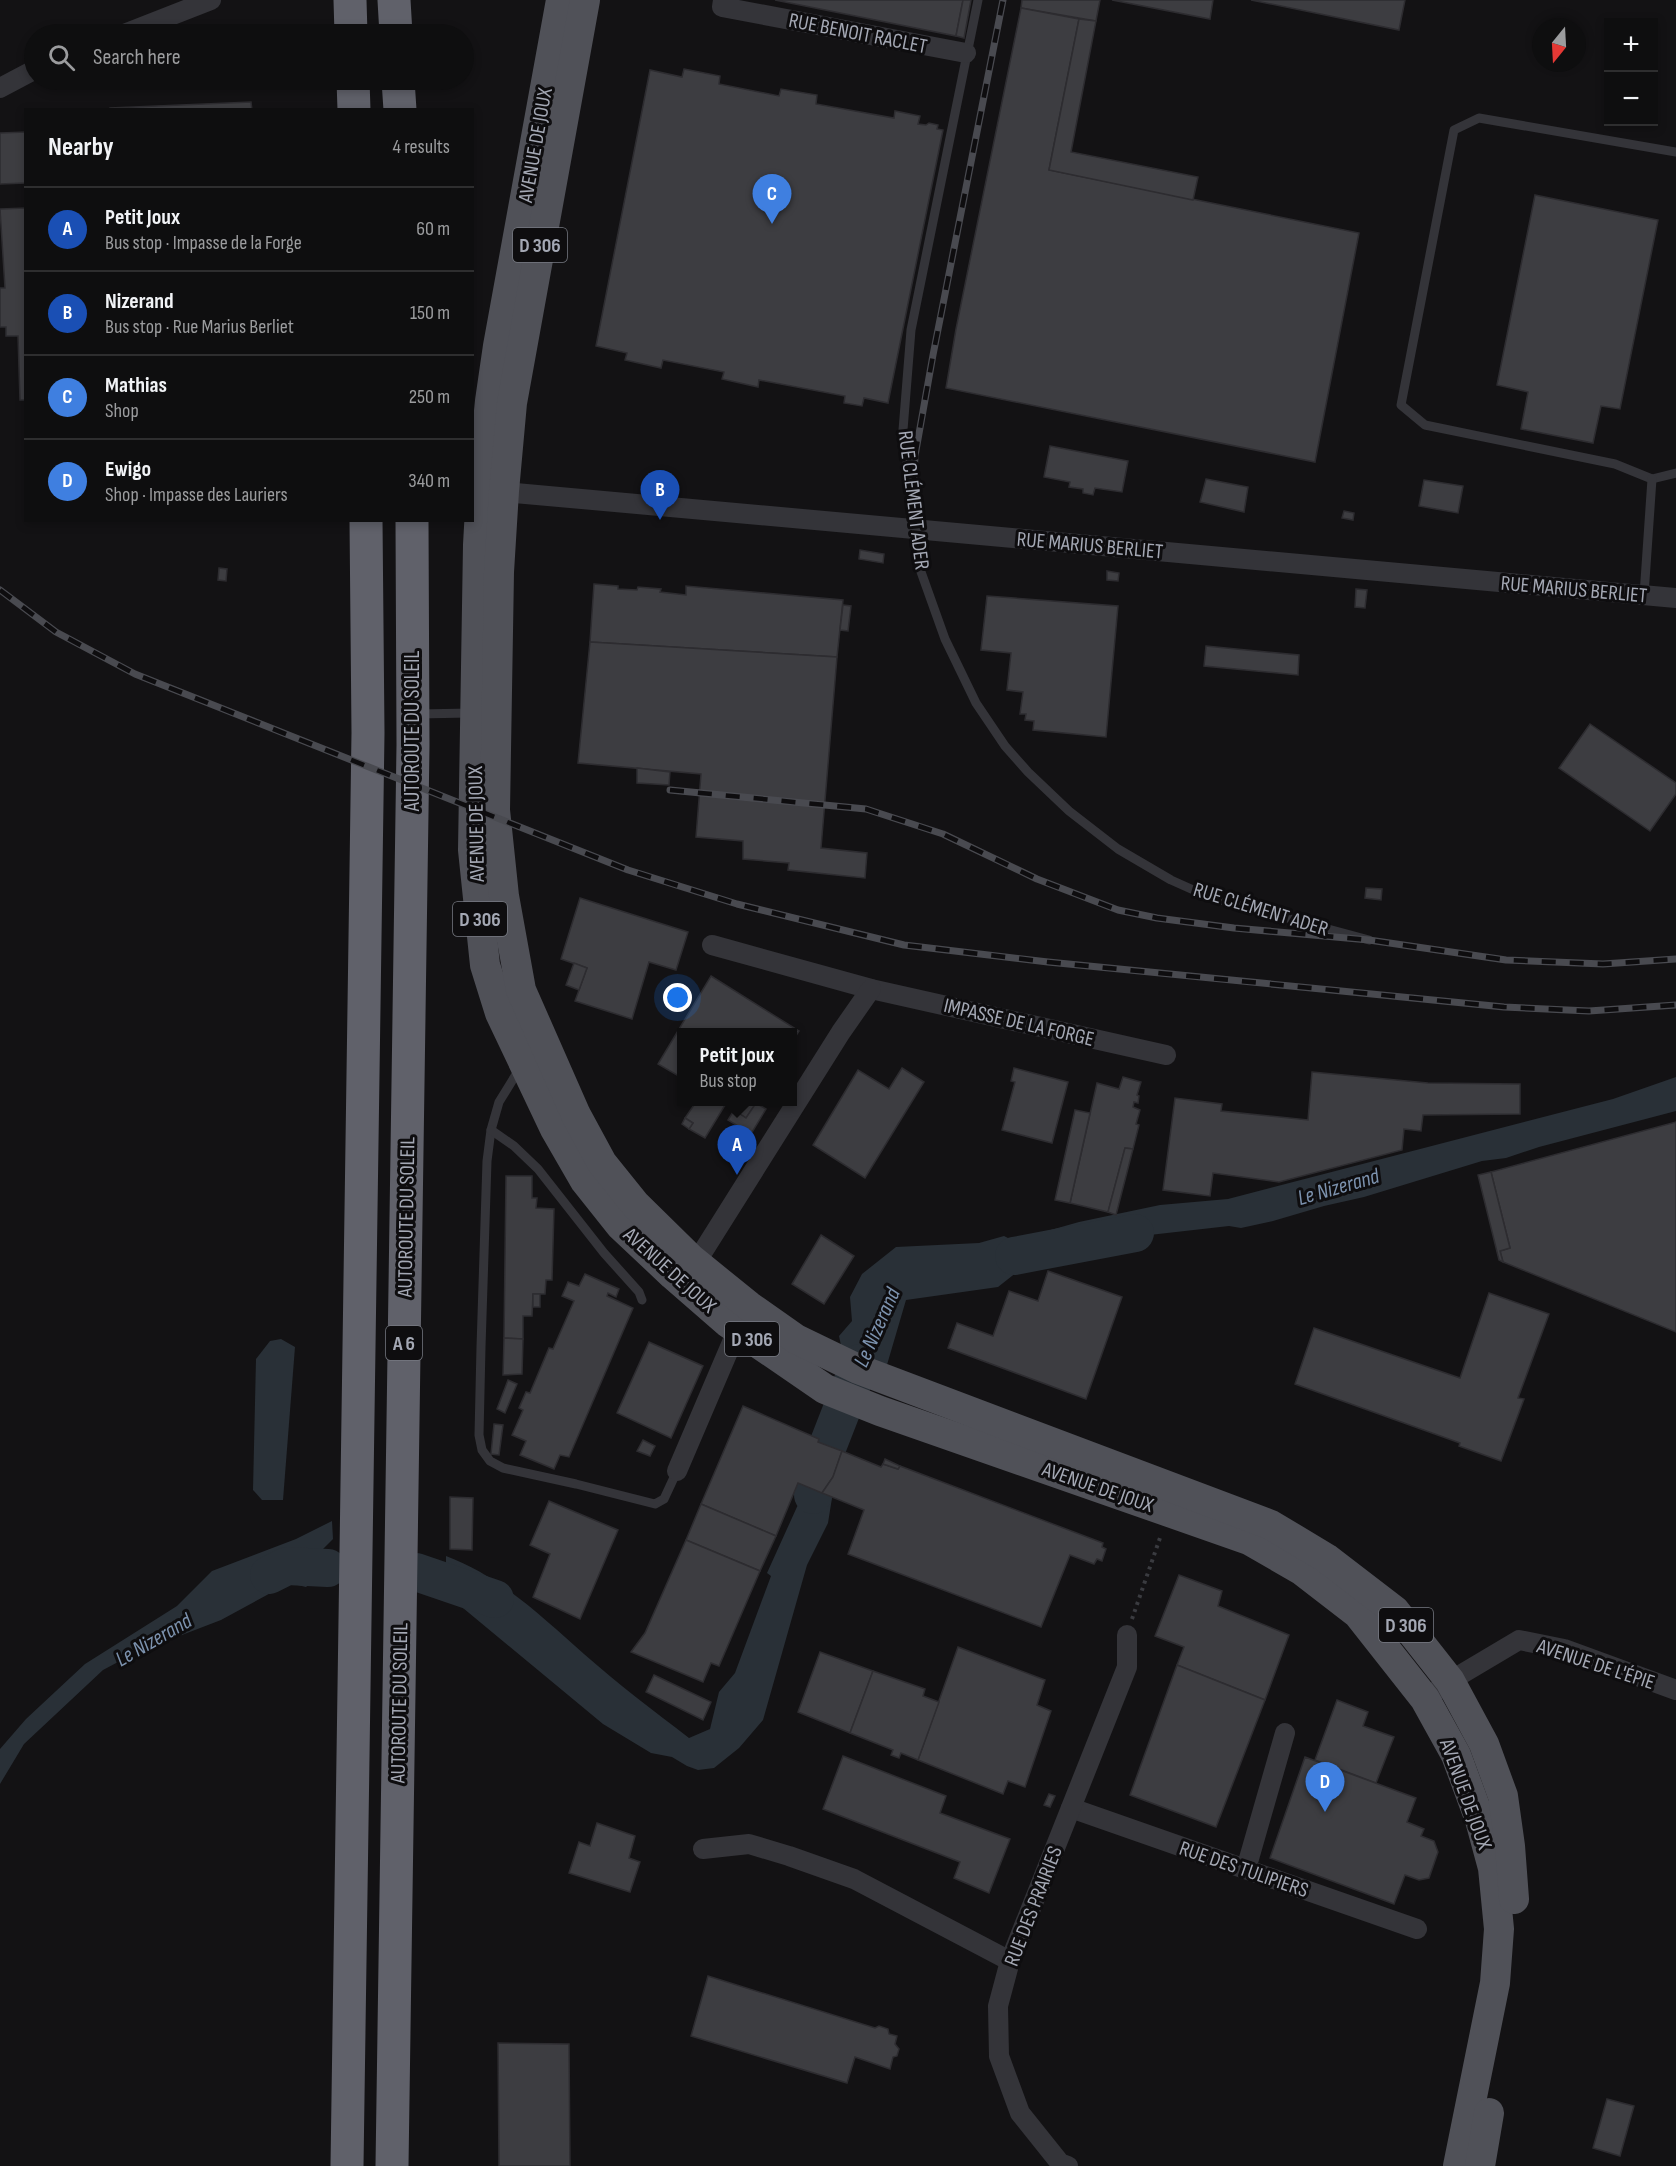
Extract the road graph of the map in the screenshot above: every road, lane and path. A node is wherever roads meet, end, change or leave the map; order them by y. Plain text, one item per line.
1 (211, 0) edge
2 (350, 0) edge
3 (394, 0) edge
4 (561, 0) edge
5 (585, 0) edge
6 (723, 0) edge
7 (978, 0) edge
8 (150, 24) edge
9 (351, 24) edge
10 (395, 24) edge
11 (966, 53) junction
12 (24, 75) edge
13 (0, 88) edge
14 (353, 90) edge
15 (399, 90) edge
16 (354, 108) edge
17 (400, 108) edge
18 (547, 140) junction
19 (1676, 153) edge
20 (1676, 473) edge
21 (1652, 479) junction
22 (492, 491) junction
23 (366, 522) edge
24 (411, 522) edge
25 (915, 528) junction
26 (1644, 596) junction
27 (1676, 598) edge
28 (475, 713) junction
29 (413, 714) junction
30 (1369, 940) dead end
31 (712, 945) dead end
32 (871, 989) junction
33 (1166, 1055) dead end
34 (536, 1058) junction
35 (797, 1102) edge
36 (795, 1106) edge
37 (491, 1130) junction
38 (689, 1274) junction
39 (642, 1300) dead end
40 (743, 1318) junction
41 (677, 1471) joint
42 (1169, 1512) junction
43 (1127, 1635) joint
44 (1450, 1681) junction
45 (1676, 1690) edge
46 (1425, 1699) junction
47 (1285, 1732) dead end
48 (1071, 1808) junction
49 (703, 1849) dead end
50 (1246, 1869) junction
51 (1417, 1929) dead end
52 (1010, 1961) junction
53 (1061, 2165) edge
54 (347, 2166) edge
55 (392, 2166) edge
56 (1458, 2166) edge
57 (1480, 2166) edge

1 - 8 street
2 - 9 highway
3 - 10 highway
4 - 18 main road, AVENUE DE JOUX / D 306
5 - 18 main road, AVENUE DE JOUX / D 306
6 - 11 street, RUE BENOIT RACLET
7 - 11 lane, RUE CLÉMENT ADER
11 - 25 lane, RUE CLÉMENT ADER
12 - 13 street
14 - 16 highway
15 - 17 highway
18 - 22 main road, AVENUE DE JOUX / D 306
19 - 21 lane
20 - 21 lane
21 - 26 lane
22 - 25 street, RUE MARIUS BERLIET
22 - 28 main road, AVENUE DE JOUX / D 306
22 - 34 main road, AVENUE DE JOUX / D 306
23 - 54 highway, AUTOROUTE DU SOLEIL / A 6
24 - 29 highway, AUTOROUTE DU SOLEIL / A 6
25 - 26 street, RUE MARIUS BERLIET
25 - 30 lane, RUE CLÉMENT ADER
26 - 27 street, RUE MARIUS BERLIET
28 - 29 lane
28 - 34 main road, AVENUE DE JOUX / D 306
29 - 55 highway, AUTOROUTE DU SOLEIL / A 6
31 - 32 street, IMPASSE DE LA FORGE
32 - 33 street, IMPASSE DE LA FORGE
32 - 35 street
34 - 37 lane
34 - 38 main road, AVENUE DE JOUX / D 306
36 - 38 street
37 - 39 lane
37 - 41 lane
38 - 40 main road, AVENUE DE JOUX / D 306
40 - 41 street
40 - 42 main road, AVENUE DE JOUX / D 306
40 - 44 main road, AVENUE DE JOUX / D 306
42 - 43 path
42 - 46 main road, AVENUE DE JOUX / D 306
43 - 48 street, RUE DES PRAIRIES
44 - 45 street, AVENUE DE L'ÉPIE
44 - 46 street, AVENUE DE L'ÉPIE
44 - 57 main road, AVENUE DE JOUX / D 306
46 - 56 main road, AVENUE DE JOUX / D 306
47 - 50 street
48 - 50 street, RUE DES TULIPIERS
48 - 52 street, RUE DES PRAIRIES
49 - 52 street
50 - 51 street, RUE DES TULIPIERS
52 - 53 street, RUE DES PRAIRIES

